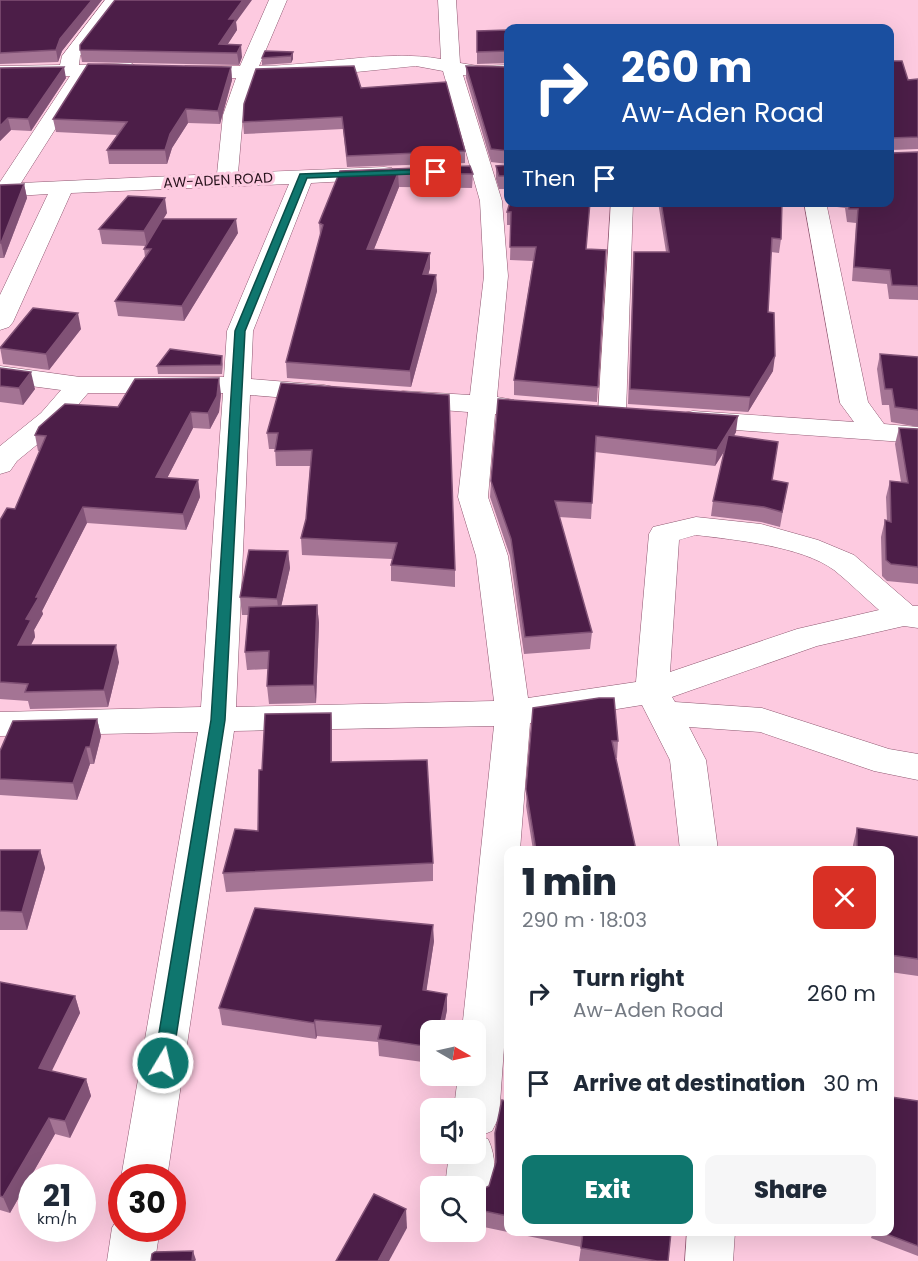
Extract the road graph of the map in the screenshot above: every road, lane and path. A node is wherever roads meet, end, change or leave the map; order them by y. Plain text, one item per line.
1 (114, 0) edge
2 (278, 0) edge
3 (447, 0) edge
4 (451, 65) junction
5 (76, 70) junction
6 (146, 70) edge
7 (166, 71) edge
8 (504, 71) edge
9 (0, 72) edge
10 (247, 72) junction
11 (409, 172) edge
12 (303, 176) junction
13 (227, 179) junction
14 (63, 186) junction
15 (3, 190) edge
16 (622, 207) edge
17 (816, 207) edge
18 (0, 322) edge
19 (0, 374) edge
20 (80, 385) junction
21 (236, 387) junction
22 (483, 404) junction
23 (530, 408) edge
24 (612, 413) edge
25 (669, 417) edge
26 (875, 432) junction
27 (918, 435) edge
28 (0, 465) edge
29 (911, 616) edge
30 (657, 702) junction
31 (513, 713) junction
32 (218, 720) junction
33 (0, 724) edge
34 (918, 767) edge
35 (699, 846) edge
36 (478, 1098) edge
37 (146, 1164) edge
38 (711, 1236) edge
39 (134, 1242) edge
40 (131, 1261) edge
41 (709, 1261) edge

1 - 5 street
2 - 10 street
3 - 4 street
4 - 8 street
4 - 10 street
4 - 22 street
5 - 6 street
5 - 9 street
5 - 15 street
7 - 10 street
10 - 13 street
11 - 12 street, AW-ADEN ROAD
12 - 13 street, AW-ADEN ROAD
12 - 21 street
13 - 14 street, AW-ADEN ROAD
14 - 15 street, AW-ADEN ROAD
14 - 18 street
16 - 24 street
17 - 26 street
19 - 20 street
20 - 21 street
20 - 28 street
21 - 22 street
21 - 32 street
22 - 23 street
22 - 31 street
25 - 26 street
26 - 27 street
29 - 30 street
29 - 30 street
30 - 31 street
30 - 34 street
30 - 35 street
31 - 32 street
31 - 36 street
32 - 33 street
32 - 37 street
38 - 41 street
39 - 40 street

